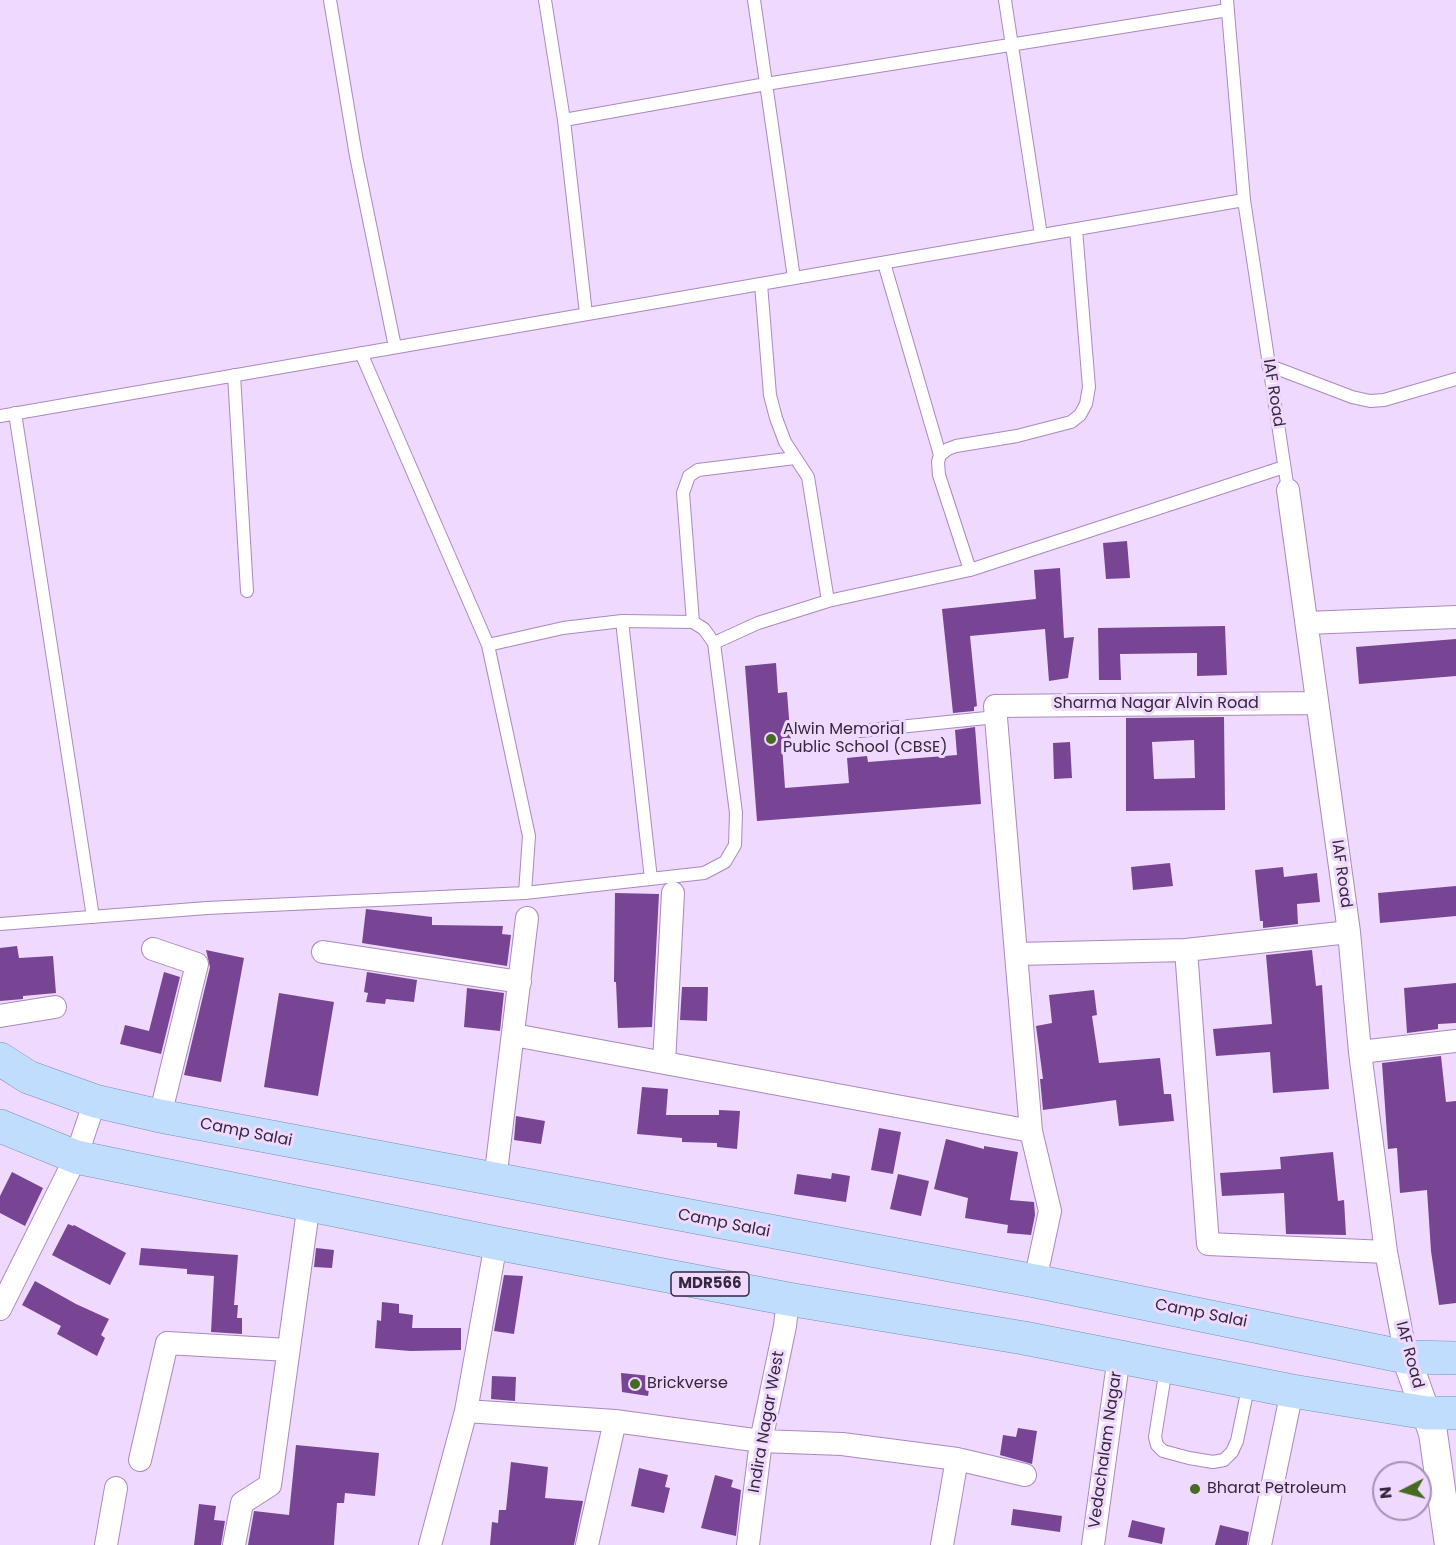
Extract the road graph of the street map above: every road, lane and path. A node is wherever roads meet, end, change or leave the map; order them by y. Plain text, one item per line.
1 (330, 0) edge
2 (545, 0) edge
3 (754, 0) edge
4 (1005, 0) edge
5 (1228, 5) edge
6 (1012, 44) junction
7 (766, 84) junction
8 (564, 120) junction
9 (1244, 200) junction
10 (1076, 230) junction
11 (1041, 236) junction
12 (885, 263) junction
13 (795, 278) junction
14 (761, 284) junction
15 (586, 314) junction
16 (395, 347) junction
17 (361, 353) junction
18 (1268, 365) junction
19 (234, 375) junction
20 (1456, 379) edge
21 (15, 413) junction
22 (0, 416) edge
23 (940, 455) junction
24 (795, 458) junction
25 (1284, 467) junction
26 (1288, 490) joint
27 (970, 570) junction
28 (247, 591) dead end
29 (828, 601) junction
30 (1456, 617) edge
31 (622, 621) junction
32 (693, 622) junction
33 (1306, 623) junction
34 (714, 643) junction
35 (488, 645) junction
36 (1317, 703) junction
37 (996, 711) junction
38 (860, 731) dead end
39 (651, 879) junction
40 (525, 893) junction
41 (673, 893) dead end
42 (93, 917) junction
43 (527, 918) dead end
44 (0, 924) edge
45 (1349, 932) junction
46 (153, 949) dead end
47 (1186, 950) junction
48 (323, 952) dead end
49 (1017, 954) junction
50 (520, 982) junction
51 (55, 1006) dead end
52 (0, 1016) edge
53 (514, 1035) junction
54 (1456, 1041) edge
55 (1360, 1052) junction
56 (0, 1059) edge
57 (664, 1063) junction
58 (95, 1101) junction
59 (160, 1116) junction
60 (0, 1126) edge
61 (1031, 1131) junction
62 (76, 1157) junction
63 (495, 1180) junction
64 (309, 1203) junction
65 (496, 1243) junction
66 (1386, 1252) junction
67 (1035, 1281) junction
68 (788, 1299) junction
69 (0, 1309) edge
70 (288, 1350) junction
71 (1119, 1356) junction
72 (1406, 1357) junction
73 (1456, 1359) edge
74 (1167, 1365) junction
75 (1250, 1382) junction
76 (1292, 1391) junction
77 (466, 1411) junction
78 (1441, 1413) edge
79 (615, 1420) junction
80 (761, 1441) junction
81 (957, 1459) junction
82 (140, 1460) dead end
83 (1025, 1474) dead end
84 (116, 1488) dead end
85 (106, 1545) edge
86 (234, 1545) edge
87 (429, 1545) edge
88 (587, 1545) edge
89 (748, 1545) edge
90 (942, 1545) edge
91 (1093, 1545) edge
92 (1260, 1545) edge
93 (1449, 1545) edge

1 - 16 lane
2 - 8 lane
3 - 7 lane
4 - 6 lane
5 - 6 lane
5 - 9 lane, IAF Road
6 - 7 lane
6 - 11 lane
7 - 8 lane
7 - 13 lane
8 - 15 lane
9 - 10 lane
9 - 18 lane, IAF Road
10 - 11 lane
10 - 23 lane
11 - 12 lane
12 - 13 lane
12 - 23 lane
13 - 14 lane
14 - 15 lane
14 - 24 lane
15 - 16 lane
16 - 17 lane
17 - 19 lane
17 - 35 lane
18 - 20 lane
18 - 25 lane, IAF Road
19 - 21 lane
19 - 28 lane
21 - 22 lane
21 - 42 lane
23 - 27 lane
24 - 29 lane
24 - 32 lane
25 - 26 lane, IAF Road
25 - 27 lane
26 - 33 street, IAF Road
27 - 29 lane
29 - 34 lane
30 - 33 street
31 - 32 lane
31 - 35 lane
31 - 39 lane
32 - 34 lane
33 - 36 street, IAF Road
34 - 39 lane
35 - 40 lane
36 - 37 street, Sharma Nagar Alvin Road
36 - 45 street, IAF Road
37 - 38 lane
37 - 49 street
39 - 40 lane
40 - 42 lane
41 - 57 street
42 - 44 lane
43 - 50 street
45 - 47 street
45 - 55 street, IAF Road
46 - 59 street
47 - 49 street
47 - 66 street
48 - 50 street
49 - 61 street
50 - 53 street
51 - 52 street
53 - 57 street
53 - 63 street
54 - 55 street
55 - 66 street, IAF Road
56 - 58 main road, Camp Salai
57 - 61 street
58 - 59 main road, Camp Salai
58 - 62 street
59 - 63 main road, Camp Salai
60 - 62 main road, MDR566
61 - 67 street
62 - 64 main road, MDR566
62 - 69 street
63 - 67 main road, Camp Salai
64 - 65 main road, MDR566
64 - 70 street
65 - 68 main road, MDR566
65 - 77 street
66 - 72 street, IAF Road
67 - 72 main road, Camp Salai
68 - 71 main road, MDR566
68 - 80 street, Indira Nagar West
70 - 82 street
70 - 86 street
71 - 74 main road, MDR566
71 - 91 street, Vedachalam Nagar
72 - 73 main road, Camp Salai
72 - 78 street, IAF Road
74 - 75 main road, MDR566
74 - 75 lane
75 - 76 main road, MDR566
76 - 78 main road, MDR566
76 - 92 street
77 - 79 street
77 - 87 street
78 - 93 street, IAF Road
79 - 80 street
79 - 88 street
80 - 81 street
80 - 89 street, Indira Nagar West
81 - 83 street
81 - 90 street
84 - 85 street

